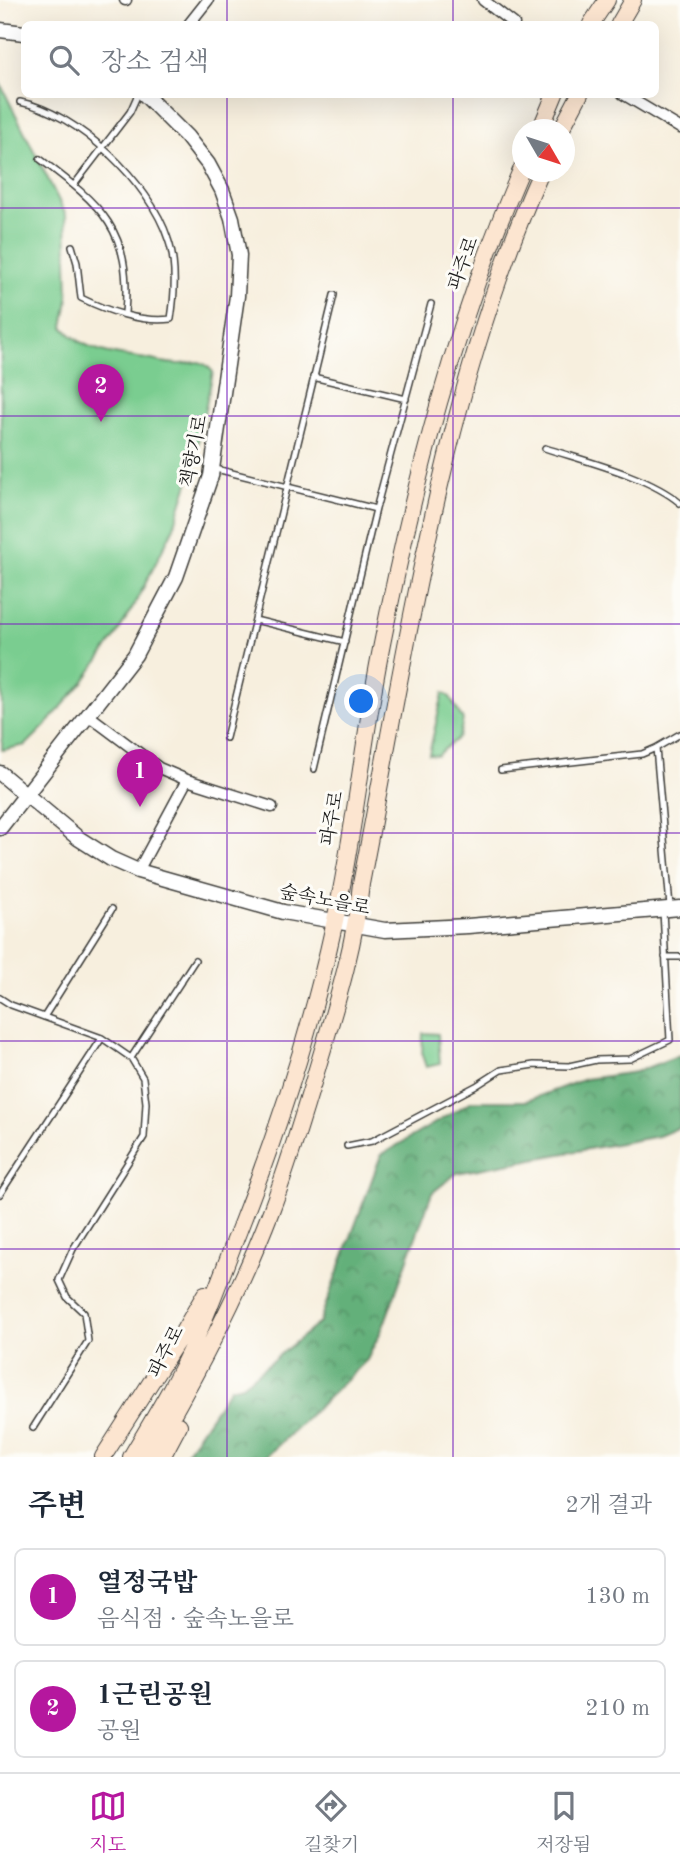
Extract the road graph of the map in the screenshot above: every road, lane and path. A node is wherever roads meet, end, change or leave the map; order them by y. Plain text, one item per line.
1 (208, 0) edge
2 (482, 0) edge
3 (607, 0) edge
4 (633, 0) edge
5 (191, 21) edge
6 (510, 21) edge
7 (594, 21) edge
8 (621, 21) edge
9 (0, 30) edge
10 (21, 33) edge
11 (136, 98) edge
12 (148, 98) edge
13 (553, 98) edge
14 (578, 98) edge
15 (632, 98) edge
16 (20, 102) dead end
17 (545, 119) edge
18 (567, 119) edge
19 (680, 128) edge
20 (102, 149) junction
21 (40, 159) dead end
22 (517, 182) edge
23 (537, 182) edge
24 (74, 185) junction
25 (72, 246) dead end
26 (334, 295) dead end
27 (431, 304) dead end
28 (125, 313) junction
29 (313, 377) junction
30 (406, 399) junction
31 (545, 448) dead end
32 (212, 468) junction
33 (286, 486) junction
34 (680, 503) edge
35 (376, 509) junction
36 (255, 620) junction
37 (345, 642) junction
38 (88, 715) junction
39 (680, 734) edge
40 (226, 738) dead end
41 (656, 748) junction
42 (314, 769) dead end
43 (500, 771) dead end
44 (0, 773) edge
45 (187, 780) junction
46 (27, 794) junction
47 (272, 807) dead end
48 (0, 828) edge
49 (138, 871) junction
50 (112, 909) dead end
51 (671, 909) edge
52 (335, 920) junction
53 (357, 925) junction
54 (665, 957) junction
55 (680, 957) edge
56 (195, 960) dead end
57 (0, 998) edge
58 (44, 1017) junction
59 (102, 1038) junction
60 (131, 1058) junction
61 (347, 1146) dead end
62 (255, 1191) junction
63 (0, 1194) edge
64 (271, 1211) junction
65 (33, 1428) dead end
66 (103, 1457) edge
67 (131, 1457) edge
68 (148, 1457) edge
69 (162, 1457) edge

1 - 5 street
2 - 6 street
3 - 7 main road
4 - 8 main road
9 - 10 street
11 - 20 lane
12 - 32 street, 책향기로
13 - 17 main road
14 - 18 main road
15 - 19 street
16 - 20 lane
20 - 24 lane
20 - 28 lane
21 - 24 lane
22 - 52 main road, 파주로
23 - 53 main road, 파주로
24 - 28 lane
25 - 28 lane
26 - 29 lane
27 - 30 lane
29 - 30 lane
29 - 33 lane
30 - 35 lane
31 - 34 lane
32 - 33 lane
32 - 38 street, 책향기로
33 - 35 lane
33 - 36 lane
35 - 37 lane
36 - 37 lane
36 - 40 lane
37 - 42 lane
38 - 45 street
38 - 46 street, 책향기로
39 - 41 lane
41 - 43 lane
41 - 51 lane
44 - 46 street, 숲속노을로
45 - 47 street
45 - 49 street
46 - 48 street, 책향기로
46 - 49 street, 숲속노을로
49 - 52 street, 숲속노을로
50 - 58 lane
51 - 53 street, 숲속노을로
51 - 54 lane
52 - 53 street, 숲속노을로
52 - 62 main road, 파주로
53 - 64 main road, 파주로
54 - 55 lane
54 - 61 lane
56 - 60 lane
57 - 58 lane
58 - 59 lane
59 - 60 lane
59 - 63 lane
60 - 65 lane
62 - 66 main road
62 - 67 main road, 파주로
64 - 68 main road, 파주로
64 - 69 main road

